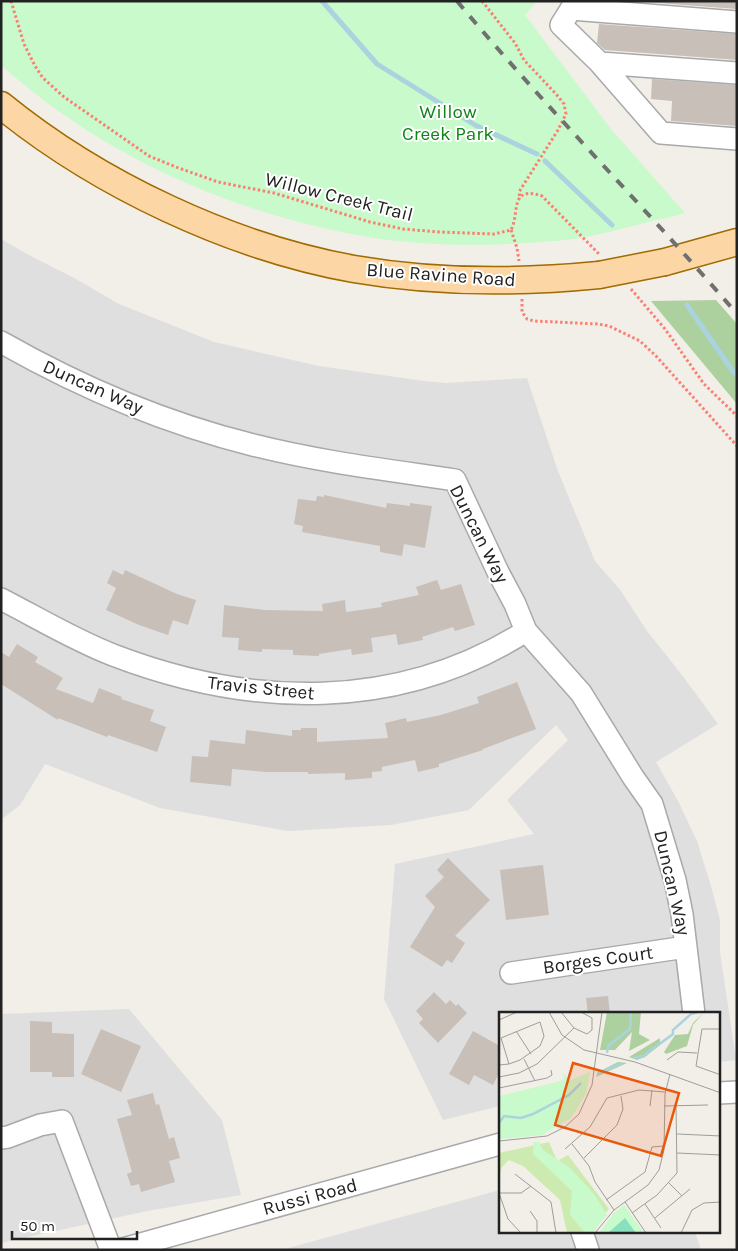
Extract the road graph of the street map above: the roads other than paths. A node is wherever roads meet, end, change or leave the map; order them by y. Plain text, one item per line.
1 (573, 5) edge
2 (737, 22) edge
3 (600, 63) junction
4 (737, 73) edge
5 (1, 105) edge
6 (737, 139) edge
7 (737, 242) edge
8 (1, 342) edge
9 (1, 599) edge
10 (526, 631) junction
11 (686, 947) junction
12 (510, 973) dead end
13 (694, 1012) edge
14 (737, 1092) edge
15 (720, 1093) edge
16 (1, 1138) edge
17 (499, 1144) edge
18 (583, 1234) edge
19 (110, 1250) edge
20 (119, 1250) edge
21 (588, 1250) edge

1 - 2 street
1 - 3 street
3 - 4 street
3 - 6 street
5 - 7 main road, Blue Ravine Road, bridge
8 - 10 street, Duncan Way
9 - 10 street, Travis Street
10 - 11 street, Duncan Way
11 - 12 street, Borges Court
11 - 13 street, Duncan Way
14 - 15 street
16 - 19 street
17 - 20 street, Russi Road
18 - 21 street

